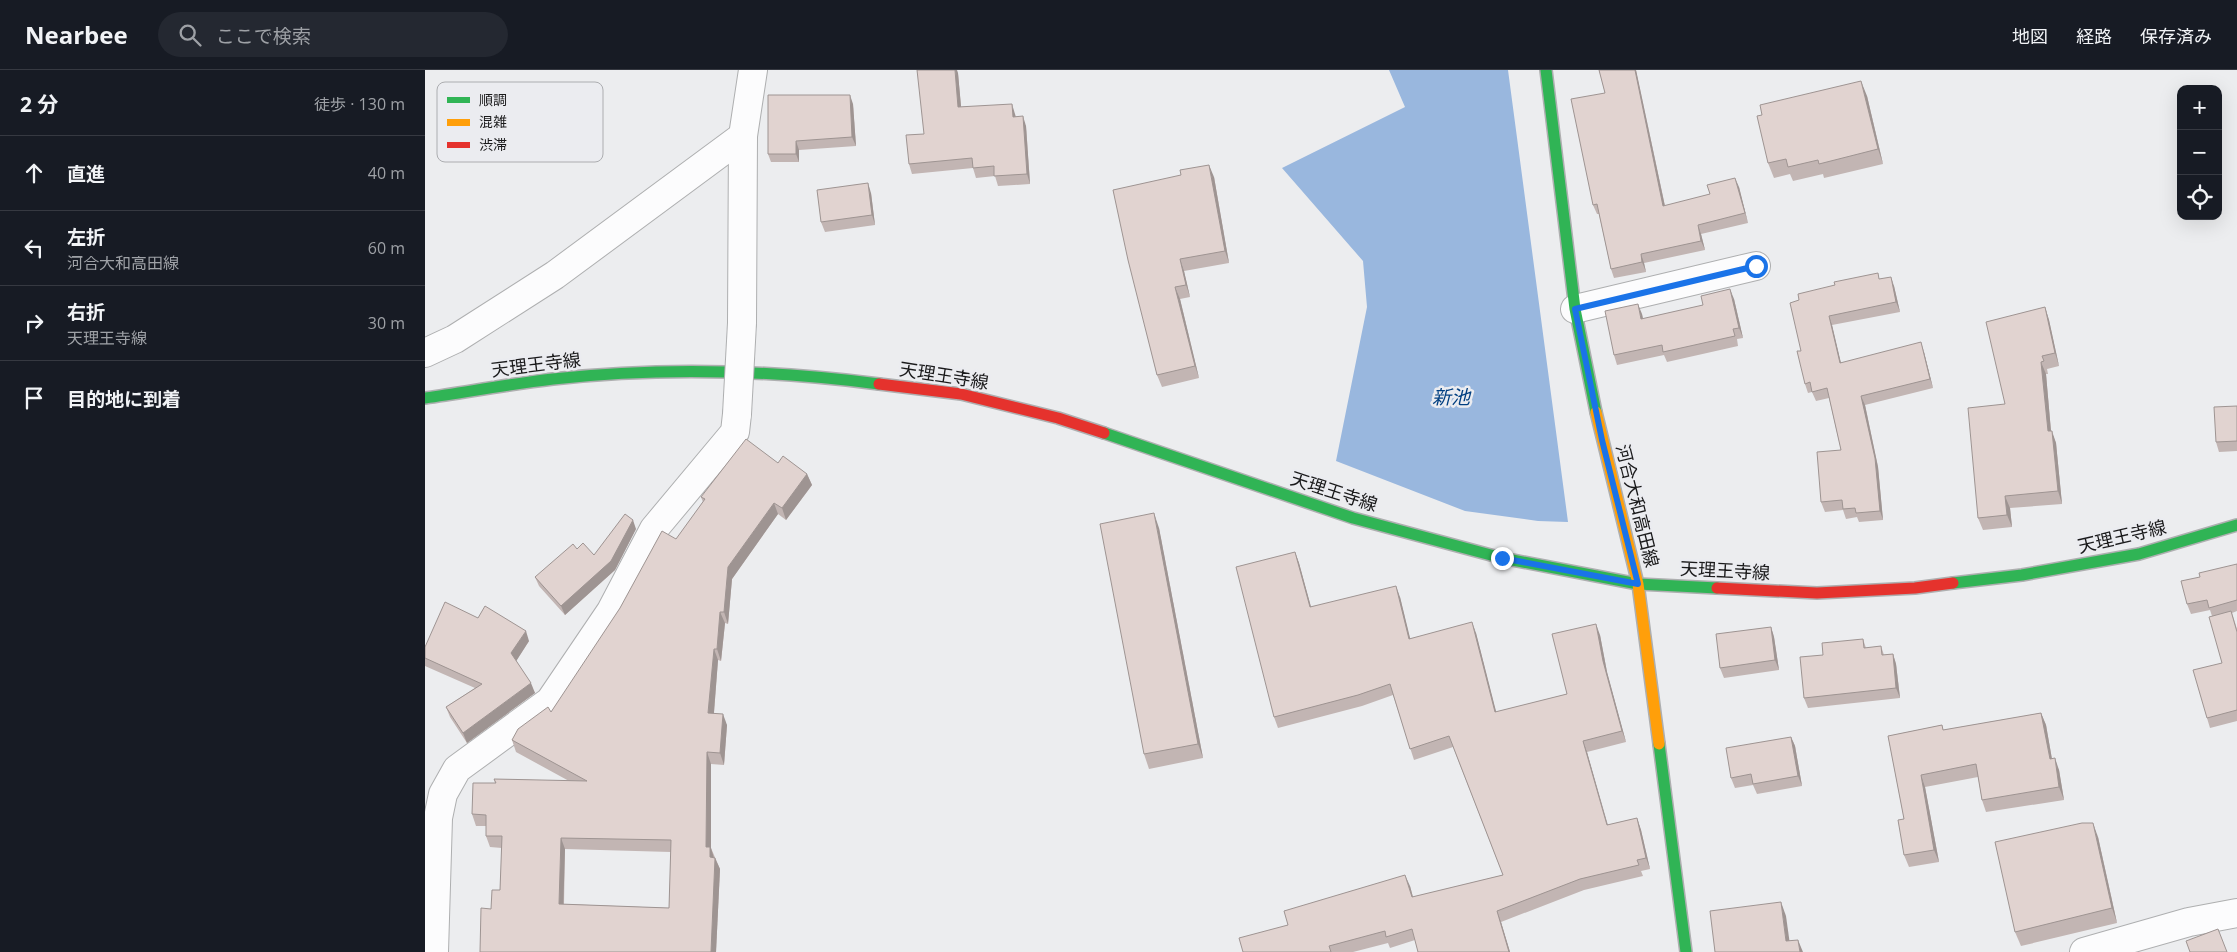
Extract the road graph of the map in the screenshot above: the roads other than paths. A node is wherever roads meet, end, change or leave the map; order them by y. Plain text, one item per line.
1 (753, 70) edge
2 (1546, 70) edge
3 (743, 136) junction
4 (1756, 266) dead end
5 (1575, 309) junction
6 (425, 353) edge
7 (425, 398) edge
8 (2237, 525) edge
9 (1638, 584) junction
10 (2237, 913) edge
11 (434, 952) edge
12 (1686, 952) edge
13 (2084, 952) edge

1 - 3 street
2 - 5 main road, 河合大和高田線
3 - 6 street
3 - 11 street, bridge
4 - 5 street
5 - 9 main road, 河合大和高田線
7 - 9 main road, 天理王寺線
8 - 9 main road, 天理王寺線
9 - 12 main road, 河合大和高田線
10 - 13 street

